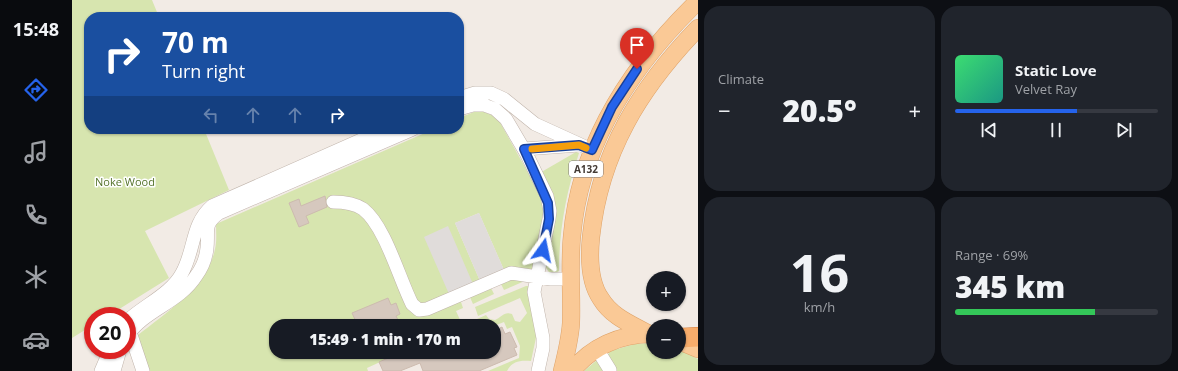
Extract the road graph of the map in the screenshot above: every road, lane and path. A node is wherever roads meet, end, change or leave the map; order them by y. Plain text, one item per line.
1 (698, 1) edge
2 (698, 28) edge
3 (464, 96) edge
4 (464, 108) edge
5 (375, 134) edge
6 (401, 134) edge
7 (586, 148) junction
8 (524, 149) junction
9 (333, 202) dead end
10 (537, 278) junction
11 (570, 279) junction
12 (136, 322) edge
13 (136, 324) edge
14 (646, 332) edge
15 (646, 335) edge
16 (698, 337) edge
17 (686, 338) edge
18 (686, 343) edge
19 (597, 349) junction
20 (698, 349) edge
21 (136, 352) edge
22 (106, 359) edge
23 (117, 359) edge
24 (610, 370) dead end
25 (101, 371) edge
26 (114, 371) edge
27 (143, 371) edge
28 (538, 371) edge
29 (562, 371) edge
30 (572, 371) edge

1 - 7 main road, A132
2 - 14 main road, A132
3 - 7 lane
4 - 8 lane
5 - 12 lane
6 - 13 lane
7 - 8 lane
7 - 11 main road, A132
8 - 10 lane
9 - 10 lane
10 - 11 lane
10 - 28 lane
11 - 29 main road, A132
15 - 19 main road, A132
16 - 17 highway
18 - 20 main road
19 - 24 lane
19 - 30 main road, A132
21 - 27 lane
22 - 25 lane
23 - 26 lane

